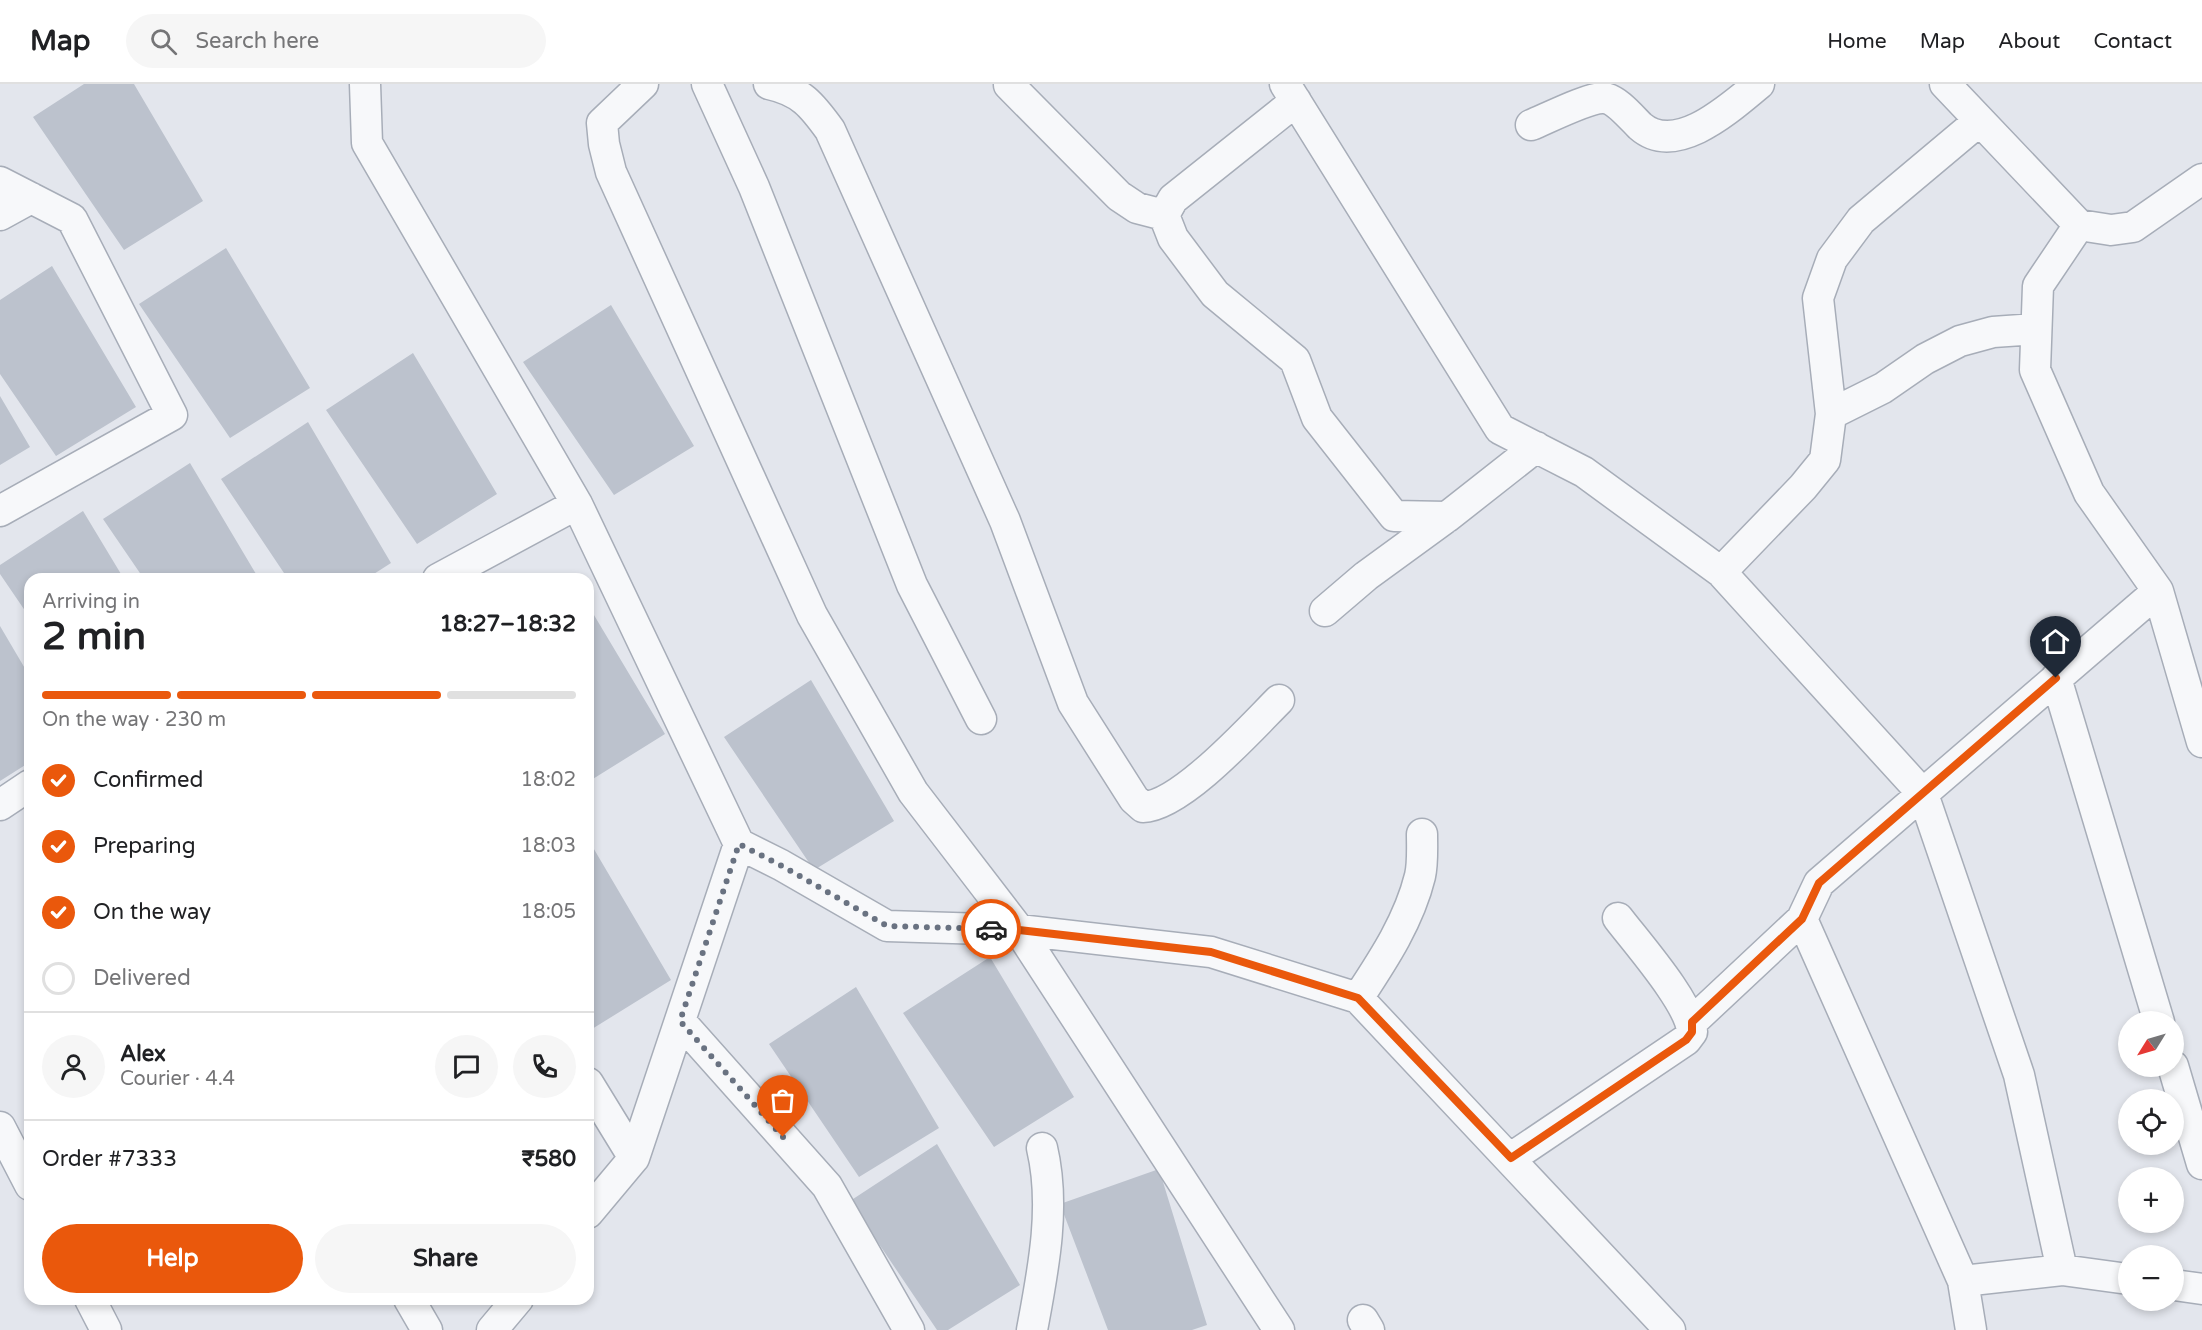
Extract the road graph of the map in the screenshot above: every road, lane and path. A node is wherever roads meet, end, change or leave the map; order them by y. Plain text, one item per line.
1 (365, 84) edge
2 (643, 84) edge
3 (707, 84) edge
4 (769, 84) edge
5 (1759, 84) edge
6 (1945, 84) edge
7 (1009, 85) edge
8 (1291, 93) edge
9 (1979, 120) junction
10 (1531, 125) dead end
11 (2202, 179) edge
12 (0, 182) edge
13 (31, 198) junction
14 (0, 215) edge
15 (1164, 216) junction
16 (2079, 225) junction
17 (2036, 329) junction
18 (1831, 414) junction
19 (1536, 447) junction
20 (577, 504) junction
21 (0, 511) edge
22 (1447, 517) junction
23 (1721, 572) junction
24 (449, 573) edge
25 (2158, 591) junction
26 (1325, 611) dead end
27 (2056, 678) junction
28 (1279, 700) dead end
29 (981, 719) dead end
30 (2202, 742) edge
31 (24, 789) edge
32 (1923, 794) junction
33 (0, 805) edge
34 (1422, 834) dead end
35 (739, 844) junction
36 (1618, 918) dead end
37 (1802, 919) junction
38 (1019, 930) junction
39 (1358, 998) junction
40 (2156, 1011) edge
41 (680, 1021) junction
42 (1692, 1022) junction
43 (2176, 1077) edge
44 (594, 1093) edge
45 (0, 1127) edge
46 (1042, 1148) dead end
47 (634, 1158) junction
48 (1511, 1158) junction
49 (2202, 1164) edge
50 (24, 1173) edge
51 (594, 1206) edge
52 (2062, 1270) junction
53 (2118, 1278) edge
54 (1963, 1281) junction
55 (2184, 1287) edge
56 (2202, 1289) edge
57 (93, 1305) edge
58 (412, 1305) edge
59 (513, 1305) edge
60 (1266, 1326) edge
61 (106, 1330) edge
62 (427, 1330) edge
63 (492, 1330) edge
64 (909, 1330) edge
65 (1032, 1330) edge
66 (1670, 1330) edge
67 (1971, 1330) edge

1 - 20 street
2 - 38 street
3 - 29 street
4 - 28 street
5 - 10 street
6 - 9 street
7 - 15 street
8 - 15 street
8 - 19 street
9 - 16 street
9 - 18 street
11 - 16 street
12 - 13 street
13 - 14 street
13 - 21 street
15 - 22 street
16 - 17 street
17 - 18 street
17 - 25 street
18 - 23 street
19 - 22 street
19 - 23 street
20 - 24 street
20 - 35 street
22 - 26 street
23 - 32 street
25 - 27 street
25 - 30 street
27 - 32 street
27 - 40 street
31 - 33 street
32 - 37 street
32 - 52 street
34 - 39 street
35 - 38 street
35 - 41 street
36 - 42 street
37 - 42 street
37 - 54 street
38 - 39 street
38 - 60 street
39 - 48 street
41 - 47 street
41 - 64 street
42 - 48 street
43 - 49 street
44 - 47 street
45 - 50 street
46 - 65 street
47 - 51 street
48 - 66 street
52 - 53 street
52 - 54 street
54 - 67 street
55 - 56 street
57 - 61 street
58 - 62 street
59 - 63 street

